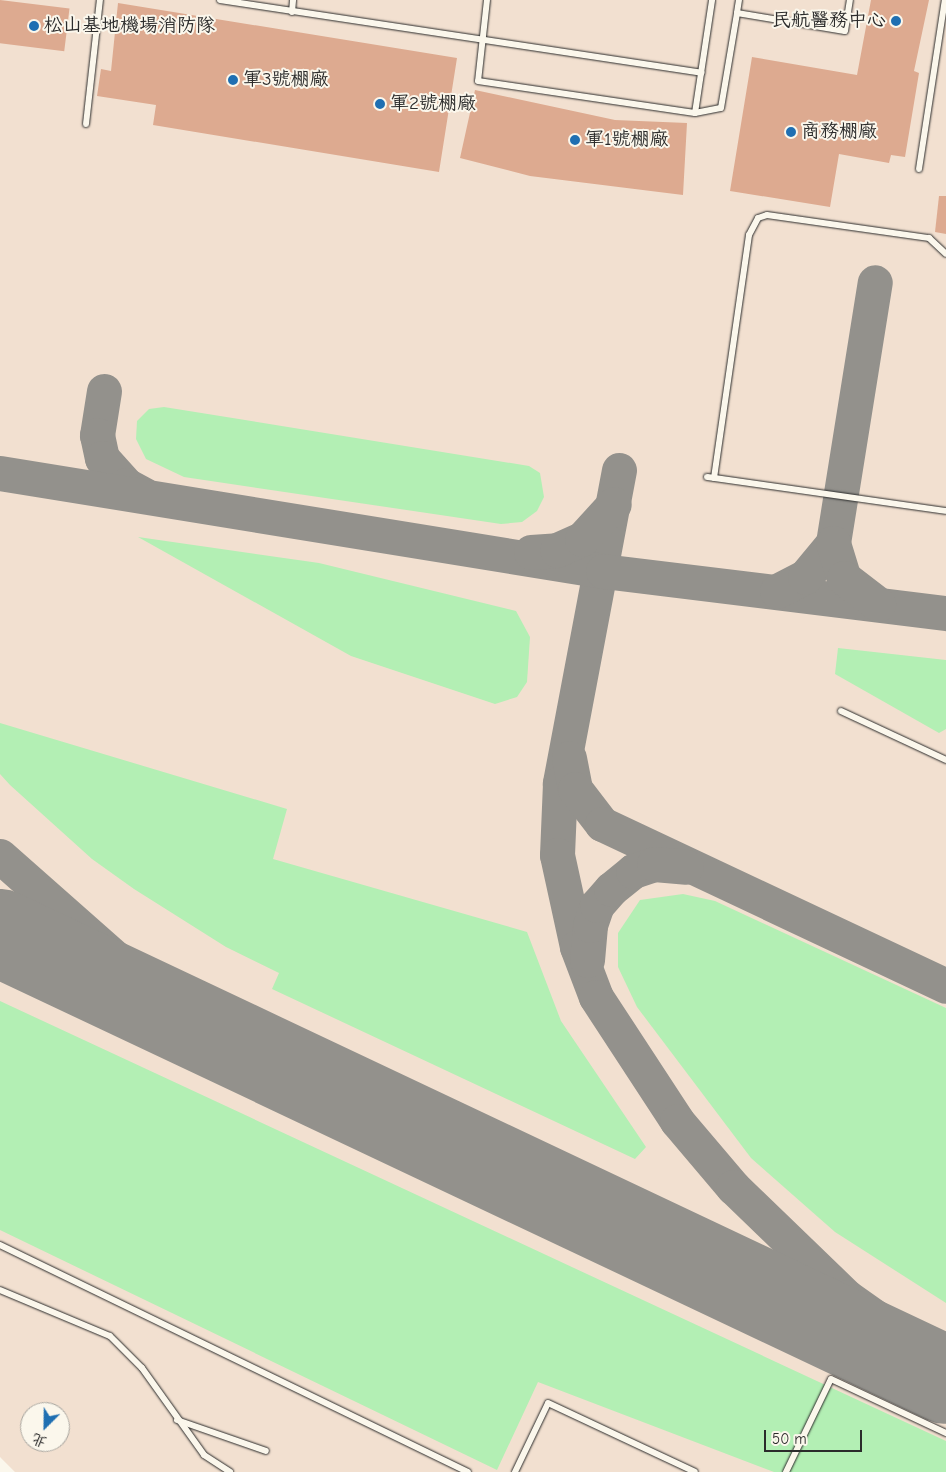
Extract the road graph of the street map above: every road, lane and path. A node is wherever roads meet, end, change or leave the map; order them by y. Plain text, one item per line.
1 (100, 0) edge
2 (220, 0) edge
3 (293, 0) edge
4 (487, 0) edge
5 (712, 0) edge
6 (739, 0) edge
7 (850, 0) edge
8 (945, 0) edge
9 (292, 12) junction
10 (737, 13) junction
11 (482, 42) junction
12 (701, 73) junction
13 (695, 113) junction
14 (86, 124) dead end
15 (919, 169) dead end
16 (946, 254) edge
17 (707, 477) dead end
18 (714, 478) junction
19 (946, 511) edge
20 (841, 711) dead end
21 (946, 760) edge
22 (0, 1245) edge
23 (0, 1290) edge
24 (176, 1420) junction
25 (946, 1433) edge
26 (266, 1451) dead end
27 (230, 1472) edge
28 (468, 1472) edge
29 (515, 1472) edge
30 (695, 1472) edge
31 (786, 1472) edge

1 - 14 lane
2 - 9 lane
3 - 9 lane
4 - 11 lane
5 - 12 lane
6 - 10 lane
7 - 10 lane
8 - 15 lane
9 - 11 lane
10 - 13 lane
11 - 12 lane
11 - 13 lane
12 - 13 lane
16 - 18 lane
17 - 18 lane
18 - 19 lane
20 - 21 lane
22 - 28 lane
23 - 24 lane
24 - 26 lane
24 - 27 lane
25 - 31 lane
29 - 30 lane

